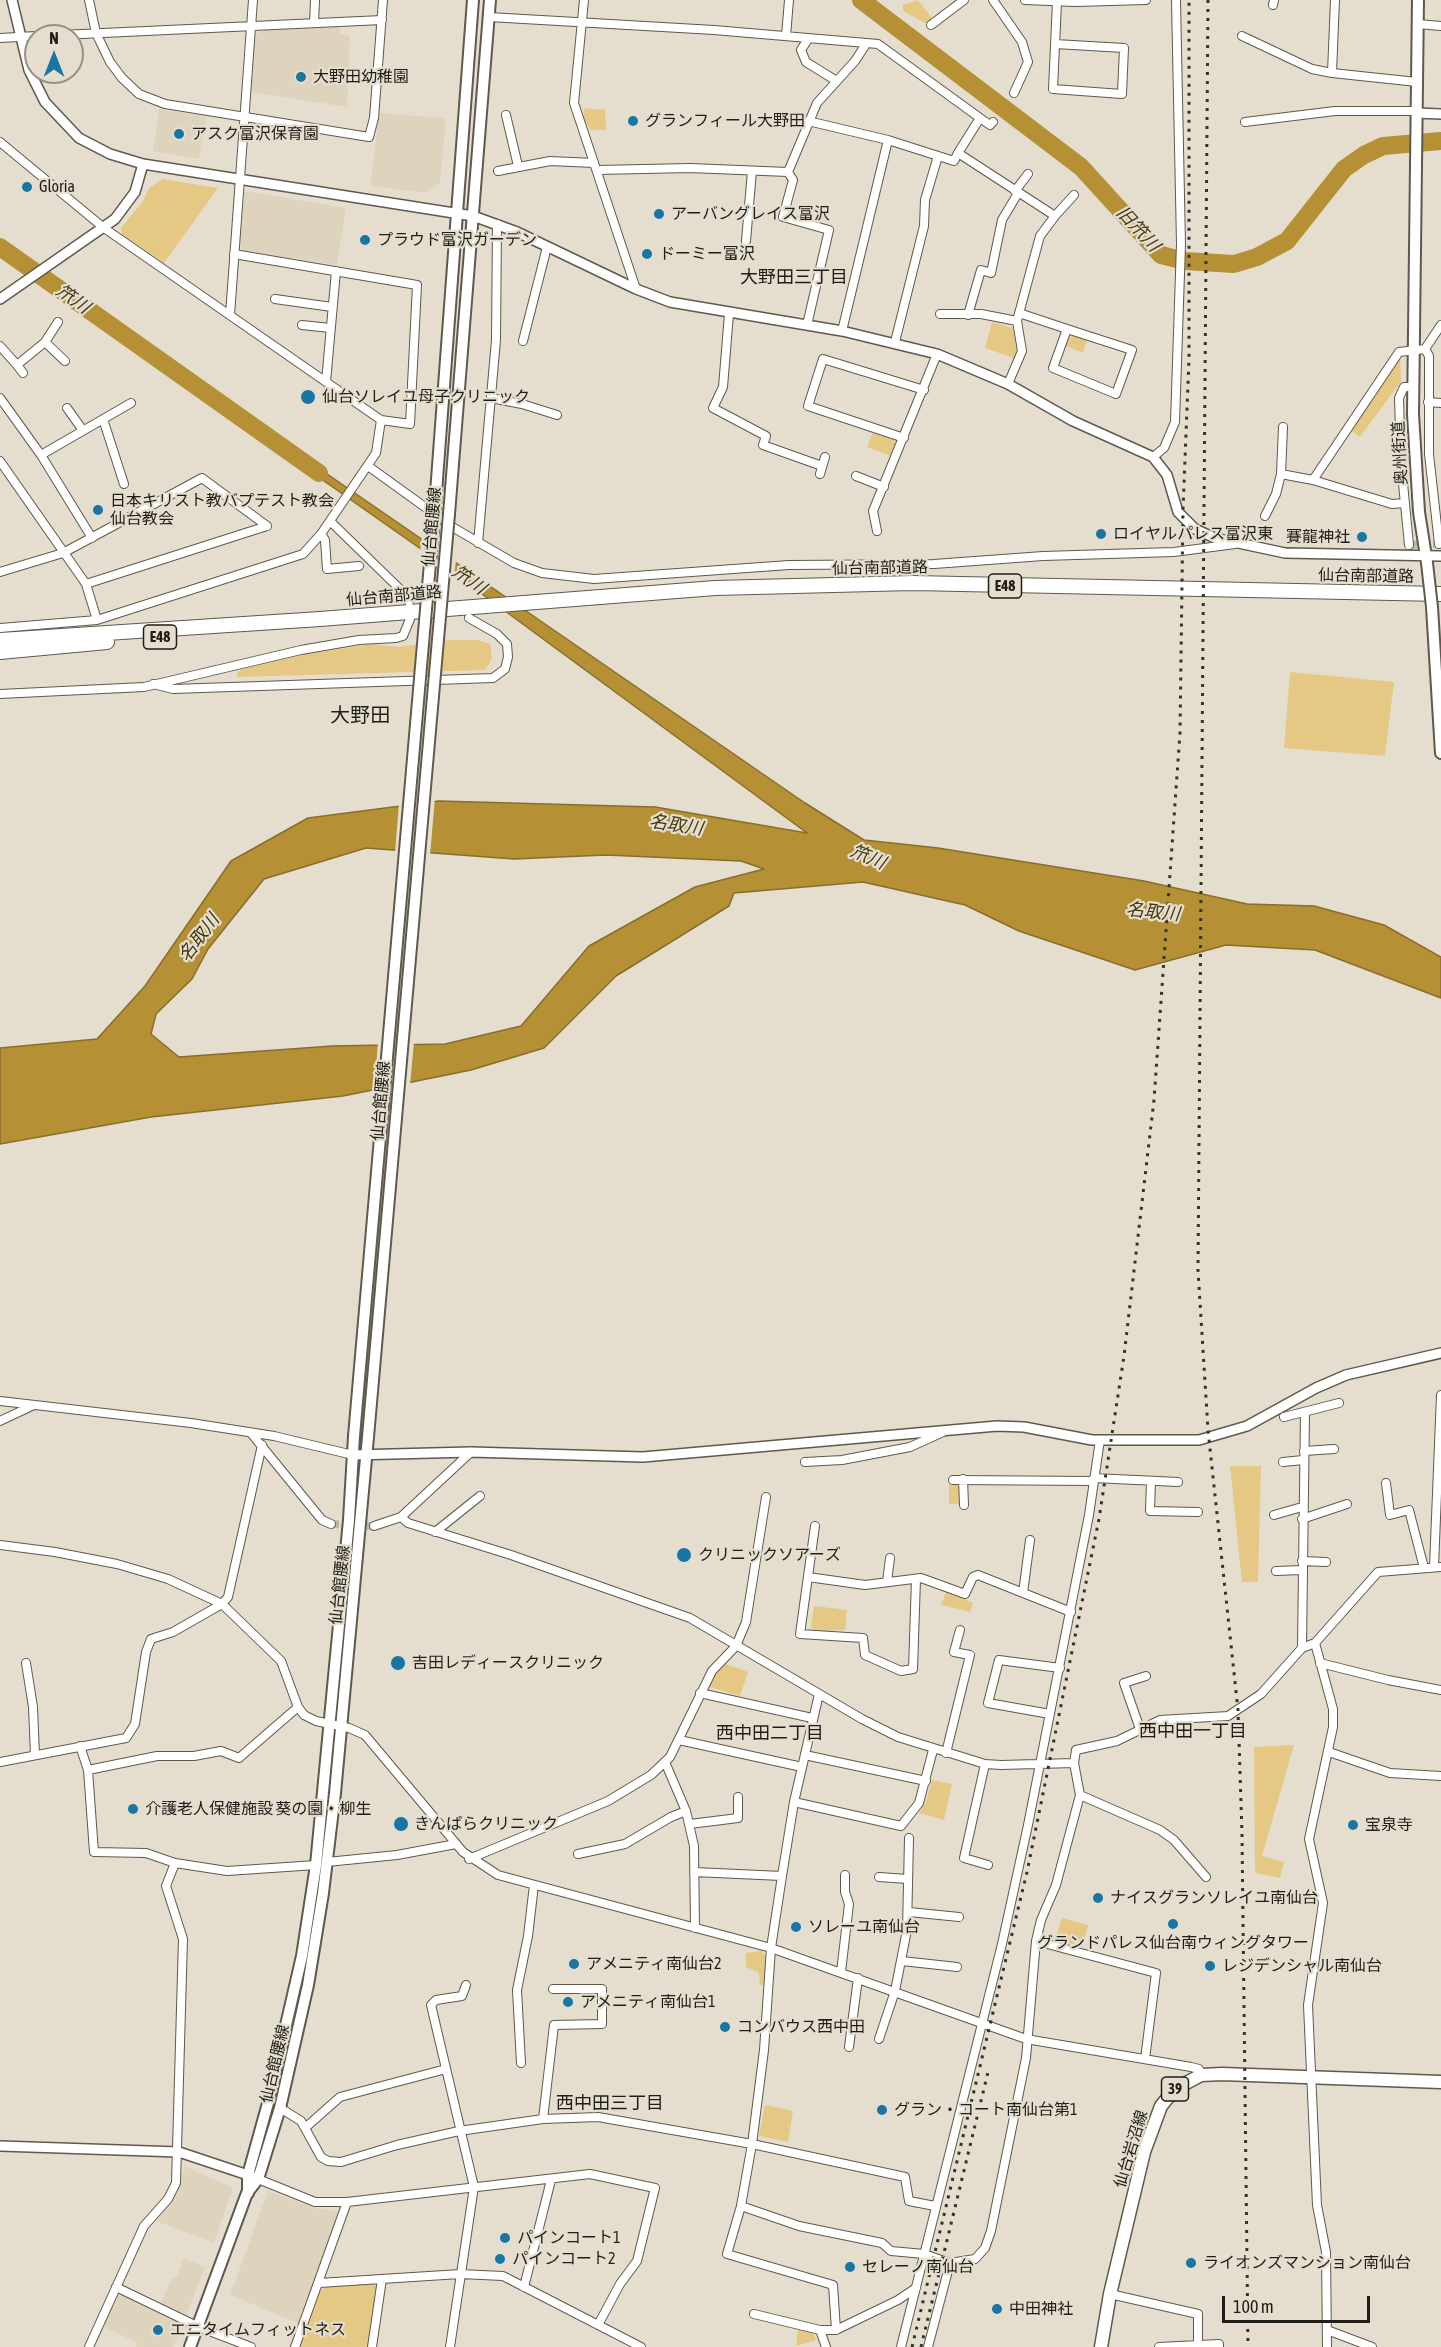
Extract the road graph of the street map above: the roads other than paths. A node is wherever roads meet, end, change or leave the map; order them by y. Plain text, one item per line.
1 (12, 0) edge
2 (89, 0) edge
3 (253, 0) edge
4 (315, 0) edge
5 (383, 0) edge
6 (473, 0) edge
7 (490, 0) edge
8 (584, 0) edge
9 (789, 0) edge
10 (964, 0) edge
11 (993, 0) edge
12 (1025, 0) edge
13 (1146, 0) edge
14 (1176, 0) edge
15 (1335, 0) edge
16 (1418, 0) edge
17 (1057, 2) junction
18 (489, 17) junction
19 (381, 20) junction
20 (582, 21) junction
21 (314, 24) junction
22 (1418, 24) junction
23 (931, 25) dead end
24 (1441, 26) edge
25 (251, 27) junction
26 (96, 33) junction
27 (84, 34) edge
28 (786, 36) junction
29 (1242, 36) dead end
30 (19, 37) junction
31 (24, 37) edge
32 (0, 38) edge
33 (808, 39) junction
34 (866, 44) junction
35 (1055, 44) junction
36 (1332, 73) junction
37 (835, 80) junction
38 (1417, 82) junction
39 (1014, 93) dead end
40 (1416, 112) junction
41 (1441, 114) edge
42 (506, 115) dead end
43 (244, 117) junction
44 (980, 118) junction
45 (808, 121) junction
46 (993, 122) dead end
47 (1245, 122) dead end
48 (888, 140) junction
49 (0, 142) edge
50 (958, 153) junction
51 (938, 156) junction
52 (143, 164) junction
53 (518, 166) junction
54 (595, 167) junction
55 (498, 171) dead end
56 (752, 171) junction
57 (788, 172) junction
58 (1028, 174) dead end
59 (239, 178) junction
60 (1017, 192) junction
61 (1074, 195) dead end
62 (457, 213) junction
63 (473, 216) junction
64 (1055, 216) junction
65 (497, 224) junction
66 (104, 228) junction
67 (746, 241) dead end
68 (547, 247) junction
69 (234, 254) junction
70 (336, 271) junction
71 (636, 289) junction
72 (0, 299) edge
73 (275, 299) dead end
74 (332, 307) junction
75 (729, 314) junction
76 (940, 314) dead end
77 (230, 315) junction
78 (968, 315) junction
79 (1018, 317) junction
80 (58, 322) dead end
81 (302, 325) dead end
82 (807, 325) junction
83 (1441, 325) edge
84 (330, 328) junction
85 (1067, 329) junction
86 (842, 331) junction
87 (523, 341) dead end
88 (45, 342) junction
89 (895, 342) junction
90 (0, 346) edge
91 (1419, 350) junction
92 (937, 354) junction
93 (64, 361) dead end
94 (17, 365) junction
95 (23, 373) dead end
96 (326, 382) junction
97 (1008, 384) junction
98 (1413, 387) junction
99 (924, 390) junction
100 (0, 398) edge
101 (491, 398) junction
102 (550, 402) dead end
103 (1428, 402) junction
104 (131, 403) dead end
105 (1441, 403) edge
106 (67, 408) dead end
107 (547, 412) junction
108 (557, 415) dead end
109 (103, 419) junction
110 (381, 420) junction
111 (1283, 427) dead end
112 (82, 429) junction
113 (904, 438) junction
114 (41, 455) junction
115 (825, 457) dead end
116 (1153, 457) junction
117 (0, 461) edge
118 (365, 469) junction
119 (1281, 474) junction
120 (856, 476) dead end
121 (1313, 480) junction
122 (124, 484) dead end
123 (884, 487) junction
124 (1404, 503) junction
125 (1265, 516) dead end
126 (332, 518) junction
127 (877, 531) dead end
128 (321, 534) junction
129 (92, 538) junction
130 (478, 543) junction
131 (1235, 544) junction
132 (1439, 544) dead end
133 (1409, 545) dead end
134 (63, 552) junction
135 (1441, 556) edge
136 (1426, 560) junction
137 (359, 566) dead end
138 (0, 572) edge
139 (86, 584) junction
140 (1441, 594) edge
141 (409, 602) dead end
142 (466, 612) junction
143 (320, 619) junction
144 (410, 619) dead end
145 (97, 620) junction
146 (0, 628) edge
147 (0, 640) edge
148 (0, 652) edge
149 (153, 684) junction
150 (0, 694) edge
151 (1441, 753) edge
152 (1441, 1353) edge
153 (1441, 1395) edge
154 (0, 1401) edge
155 (1339, 1403) dead end
156 (35, 1404) junction
157 (1305, 1412) junction
158 (1284, 1417) dead end
159 (0, 1421) edge
160 (251, 1432) junction
161 (945, 1432) junction
162 (1100, 1440) junction
163 (262, 1444) junction
164 (1334, 1449) dead end
165 (1304, 1451) junction
166 (471, 1452) junction
167 (353, 1455) junction
168 (366, 1456) junction
169 (1303, 1460) junction
170 (805, 1462) dead end
171 (1283, 1462) dead end
172 (952, 1479) dead end
173 (963, 1479) junction
174 (1094, 1480) junction
175 (1151, 1481) junction
176 (1178, 1482) dead end
177 (1386, 1483) dead end
178 (480, 1496) dead end
179 (766, 1497) dead end
180 (1347, 1504) dead end
181 (964, 1505) dead end
182 (1302, 1507) junction
183 (1198, 1512) dead end
184 (1274, 1515) dead end
185 (401, 1517) junction
186 (1302, 1519) junction
187 (331, 1524) tunnel mouth
188 (374, 1526) tunnel mouth
189 (815, 1526) dead end
190 (435, 1532) junction
191 (1030, 1540) dead end
192 (0, 1545) edge
193 (890, 1558) dead end
194 (1326, 1562) dead end
195 (1302, 1566) junction
196 (1437, 1567) edge
197 (1424, 1568) junction
198 (1276, 1571) dead end
199 (808, 1577) junction
200 (916, 1579) junction
201 (887, 1582) junction
202 (1023, 1593) junction
203 (222, 1604) junction
204 (1071, 1612) junction
205 (960, 1630) dead end
206 (1315, 1643) junction
207 (736, 1646) junction
208 (1302, 1648) junction
209 (1320, 1663) junction
210 (26, 1664) dead end
211 (1060, 1668) junction
212 (1146, 1676) dead end
213 (1441, 1690) edge
214 (700, 1693) junction
215 (819, 1694) junction
216 (298, 1707) junction
217 (1050, 1714) junction
218 (812, 1718) junction
219 (335, 1725) junction
220 (1140, 1729) junction
221 (679, 1740) junction
222 (80, 1746) junction
223 (933, 1750) junction
224 (1329, 1752) junction
225 (946, 1753) junction
226 (35, 1755) junction
227 (805, 1755) junction
228 (0, 1762) edge
229 (665, 1762) junction
230 (1074, 1763) junction
231 (985, 1764) junction
232 (1041, 1765) junction
233 (802, 1767) junction
234 (88, 1770) junction
235 (1441, 1776) edge
236 (926, 1781) junction
237 (1080, 1795) junction
238 (738, 1797) dead end
239 (794, 1802) junction
240 (686, 1811) junction
241 (690, 1824) junction
242 (909, 1838) dead end
243 (456, 1844) junction
244 (578, 1854) dead end
245 (469, 1859) junction
246 (327, 1862) junction
247 (176, 1863) junction
248 (316, 1865) junction
249 (987, 1865) dead end
250 (694, 1872) junction
251 (844, 1875) dead end
252 (782, 1876) junction
253 (879, 1877) dead end
254 (1206, 1877) dead end
255 (908, 1879) junction
256 (534, 1885) junction
257 (909, 1912) junction
258 (959, 1917) dead end
259 (695, 1928) junction
260 (1036, 1941) junction
261 (771, 1948) junction
262 (902, 1961) junction
263 (957, 1968) dead end
264 (841, 1972) junction
265 (858, 1978) junction
266 (466, 1985) dead end
267 (553, 1989) dead end
268 (895, 1991) junction
269 (982, 2022) junction
270 (879, 2039) dead end
271 (1026, 2039) junction
272 (849, 2047) dead end
273 (1145, 2060) junction
274 (521, 2063) dead end
275 (446, 2069) junction
276 (1202, 2075) junction
277 (1312, 2077) junction
278 (1441, 2082) edge
279 (280, 2108) junction
280 (543, 2119) junction
281 (305, 2128) junction
282 (459, 2131) junction
283 (752, 2144) junction
284 (0, 2146) edge
285 (179, 2152) junction
286 (253, 2177) junction
287 (551, 2180) junction
288 (474, 2187) junction
289 (347, 2202) junction
290 (741, 2206) junction
291 (935, 2206) junction
292 (924, 2254) junction
293 (950, 2263) junction
294 (460, 2274) junction
295 (382, 2279) junction
296 (319, 2283) junction
297 (524, 2287) junction
298 (116, 2288) junction
299 (916, 2288) junction
300 (1110, 2294) junction
301 (754, 2314) dead end
302 (598, 2325) junction
303 (199, 2326) junction
304 (820, 2330) junction
305 (836, 2330) junction
306 (1327, 2330) junction
307 (1198, 2344) junction
308 (88, 2347) edge
309 (190, 2347) edge
310 (250, 2347) edge
311 (295, 2347) edge
312 (372, 2347) edge
313 (450, 2347) edge
314 (641, 2347) edge
315 (826, 2347) edge
316 (901, 2347) edge
317 (928, 2347) edge
318 (1101, 2347) edge
319 (1160, 2347) edge
320 (1219, 2347) edge
321 (1328, 2347) edge
322 (1372, 2347) edge

1 - 30 street
2 - 26 street
3 - 25 street
4 - 21 street
5 - 19 street
6 - 62 main road, 仙台館腰線
7 - 18 main road, 仙台館腰線
8 - 20 street
9 - 28 street
10 - 23 street
11 - 39 street
12 - 17 street
13 - 17 street
14 - 116 street
15 - 36 street
16 - 22 main road
17 - 35 street
18 - 20 street
18 - 63 main road, 仙台館腰線
19 - 21 street
19 - 43 street
20 - 28 street
20 - 54 street
21 - 25 street
22 - 24 street
22 - 38 main road
25 - 26 street
25 - 43 street
26 - 27 street
26 - 43 street
28 - 33 street
29 - 36 street
30 - 31 street
30 - 32 street
30 - 52 street
33 - 34 street
33 - 37 street
34 - 37 street
34 - 44 street
35 - 35 street
36 - 38 street
37 - 45 street
38 - 40 main road
40 - 41 street
40 - 47 street
40 - 91 main road, 奥州街道
42 - 53 street
43 - 59 street
44 - 46 street
44 - 50 street
45 - 48 street
45 - 57 street
48 - 51 street
48 - 86 street
49 - 66 street
50 - 51 street
50 - 60 street
51 - 89 street
52 - 59 street
52 - 66 street
53 - 54 street
53 - 55 street
54 - 56 street
54 - 71 street
56 - 57 street
56 - 67 street
57 - 82 street
58 - 60 street
59 - 62 street
59 - 69 street
60 - 64 street
60 - 78 street
61 - 64 street
62 - 63 street
62 - 167 main road, 仙台館腰線, bridge
63 - 65 street
63 - 168 main road, 仙台館腰線, bridge
64 - 79 street
65 - 68 street
65 - 101 street
66 - 72 street
66 - 77 street
68 - 71 street
68 - 87 street
69 - 70 street
69 - 77 street
70 - 74 street
70 - 110 street
71 - 75 street
73 - 74 street
74 - 84 street
75 - 82 street
75 - 115 street
76 - 78 street
77 - 96 street
78 - 79 street
79 - 85 street
79 - 97 street
80 - 88 street
81 - 84 street
82 - 86 street
83 - 91 street
84 - 96 street
85 - 85 street
86 - 89 street
88 - 93 street
88 - 94 street
89 - 92 street
90 - 94 street
91 - 98 main road, 奥州街道
91 - 103 street
91 - 121 street
92 - 97 street
92 - 99 street
94 - 95 street
96 - 110 street
97 - 116 street
98 - 124 street
98 - 136 main road, 奥州街道
99 - 113 street
99 - 113 street
100 - 114 street
101 - 107 street
101 - 130 street
102 - 107 street
103 - 105 street
103 - 132 street
104 - 109 street
106 - 112 street
107 - 108 street
109 - 112 street
109 - 122 street
110 - 118 street
111 - 119 street
112 - 114 street
113 - 123 street
114 - 129 street
116 - 131 street
117 - 134 street
118 - 126 street
118 - 130 street
119 - 121 street
119 - 125 street
120 - 123 street
121 - 124 street
123 - 127 street
124 - 133 street
126 - 128 street
126 - 141 street
128 - 137 street
128 - 145 street
129 - 134 street
129 - 139 street
130 - 131 street
131 - 136 street
134 - 138 street
134 - 139 street
135 - 136 street
136 - 151 main road, 奥州街道, bridge
139 - 145 street
140 - 142 highway, 仙台南部道路 / E48
142 - 143 highway, 仙台南部道路 / E48
142 - 149 street
143 - 147 highway, 仙台南部道路 / E48
143 - 148 highway, 仙台南部道路 / E48
144 - 149 street
145 - 146 street
149 - 150 street
152 - 162 street
153 - 196 street
154 - 156 street
155 - 157 street
156 - 159 street
156 - 160 street
157 - 158 street
157 - 165 street
160 - 163 street
160 - 167 street
161 - 162 street
161 - 166 street
161 - 170 street
162 - 174 street
163 - 187 street
163 - 203 street
164 - 165 street
165 - 169 street
166 - 168 street
166 - 185 street
167 - 168 street
167 - 219 main road, 仙台館腰線
168 - 219 main road, 仙台館腰線
169 - 171 street
169 - 182 street
172 - 173 street
173 - 174 street
173 - 181 street
174 - 175 street
174 - 204 street
175 - 176 street
175 - 183 street
177 - 197 street
178 - 190 street
179 - 207 street
180 - 186 street
182 - 184 street
182 - 186 street
185 - 188 street
185 - 190 street
186 - 195 street
189 - 199 street
190 - 207 street
191 - 202 street
192 - 203 street
193 - 201 street
194 - 195 street
195 - 198 street
195 - 208 street
196 - 197 street
197 - 206 street
199 - 200 street
199 - 201 street
200 - 201 street
200 - 202 street
202 - 204 street
203 - 216 street
203 - 222 street
204 - 211 street
205 - 225 street
206 - 208 street
206 - 209 street
207 - 214 street
207 - 215 street
208 - 220 street
209 - 213 street
209 - 224 street
210 - 226 street
211 - 217 street
211 - 217 street
212 - 220 street
214 - 218 street
214 - 221 street
215 - 218 street
215 - 223 street
216 - 219 street
216 - 234 street
217 - 232 street
218 - 227 street
219 - 243 street
219 - 246 main road, 仙台館腰線
219 - 248 main road, 仙台館腰線
220 - 230 street
221 - 229 street
221 - 233 street
222 - 226 street
222 - 234 street
223 - 225 street
223 - 236 street
224 - 235 street
224 - 277 street
225 - 231 street
226 - 228 street
227 - 233 street
227 - 236 street
229 - 240 street
229 - 245 street
230 - 232 street
230 - 237 street
231 - 232 street
231 - 249 street
232 - 269 street
233 - 239 street
234 - 247 street
236 - 239 street
237 - 254 street
237 - 260 street
238 - 241 street
239 - 252 street
240 - 241 street
240 - 244 street
241 - 250 street
242 - 255 street
243 - 245 street
243 - 246 street
245 - 256 street
246 - 279 main road, 仙台館腰線
247 - 248 street
247 - 285 street
248 - 286 main road, 仙台館腰線
250 - 252 street
250 - 259 street
251 - 264 street
252 - 261 street
253 - 255 street
255 - 257 street
256 - 259 street
256 - 274 street
257 - 258 street
257 - 262 street
259 - 261 street
260 - 271 street
260 - 273 street
261 - 264 street
261 - 283 street
262 - 263 street
262 - 268 street
264 - 265 street
265 - 268 street
265 - 272 street
266 - 275 street
267 - 280 street
268 - 269 street
268 - 270 street
269 - 271 street
269 - 291 street
271 - 273 street
271 - 293 street
273 - 276 street
275 - 281 street
275 - 282 street
276 - 277 main road, 仙台岩沼線 / 39
276 - 300 main road, 仙台岩沼線 / 39
277 - 278 main road, 仙台岩沼線 / 39
277 - 306 street
279 - 281 street
279 - 286 main road, 仙台館腰線
280 - 282 street
280 - 283 street
281 - 282 street
282 - 288 street
283 - 290 street
283 - 291 street
284 - 285 street
285 - 286 street
285 - 298 street
286 - 289 street
286 - 303 main road, 仙台館腰線
287 - 288 street
287 - 297 street
287 - 302 street
288 - 289 street
288 - 294 street
289 - 296 street
290 - 292 street
290 - 305 street
291 - 292 street
292 - 293 street
292 - 299 street
293 - 317 street
294 - 295 street
294 - 297 street
294 - 313 street
295 - 296 street
295 - 312 street
296 - 311 street
297 - 302 street
298 - 303 street
298 - 308 street
299 - 305 street
299 - 316 street
300 - 307 street
300 - 318 main road, 仙台岩沼線 / 39
301 - 304 street
302 - 314 street
303 - 309 main road, 仙台館腰線
303 - 310 street
304 - 305 street
304 - 315 street
306 - 321 street
306 - 322 street
307 - 319 street
307 - 320 street

